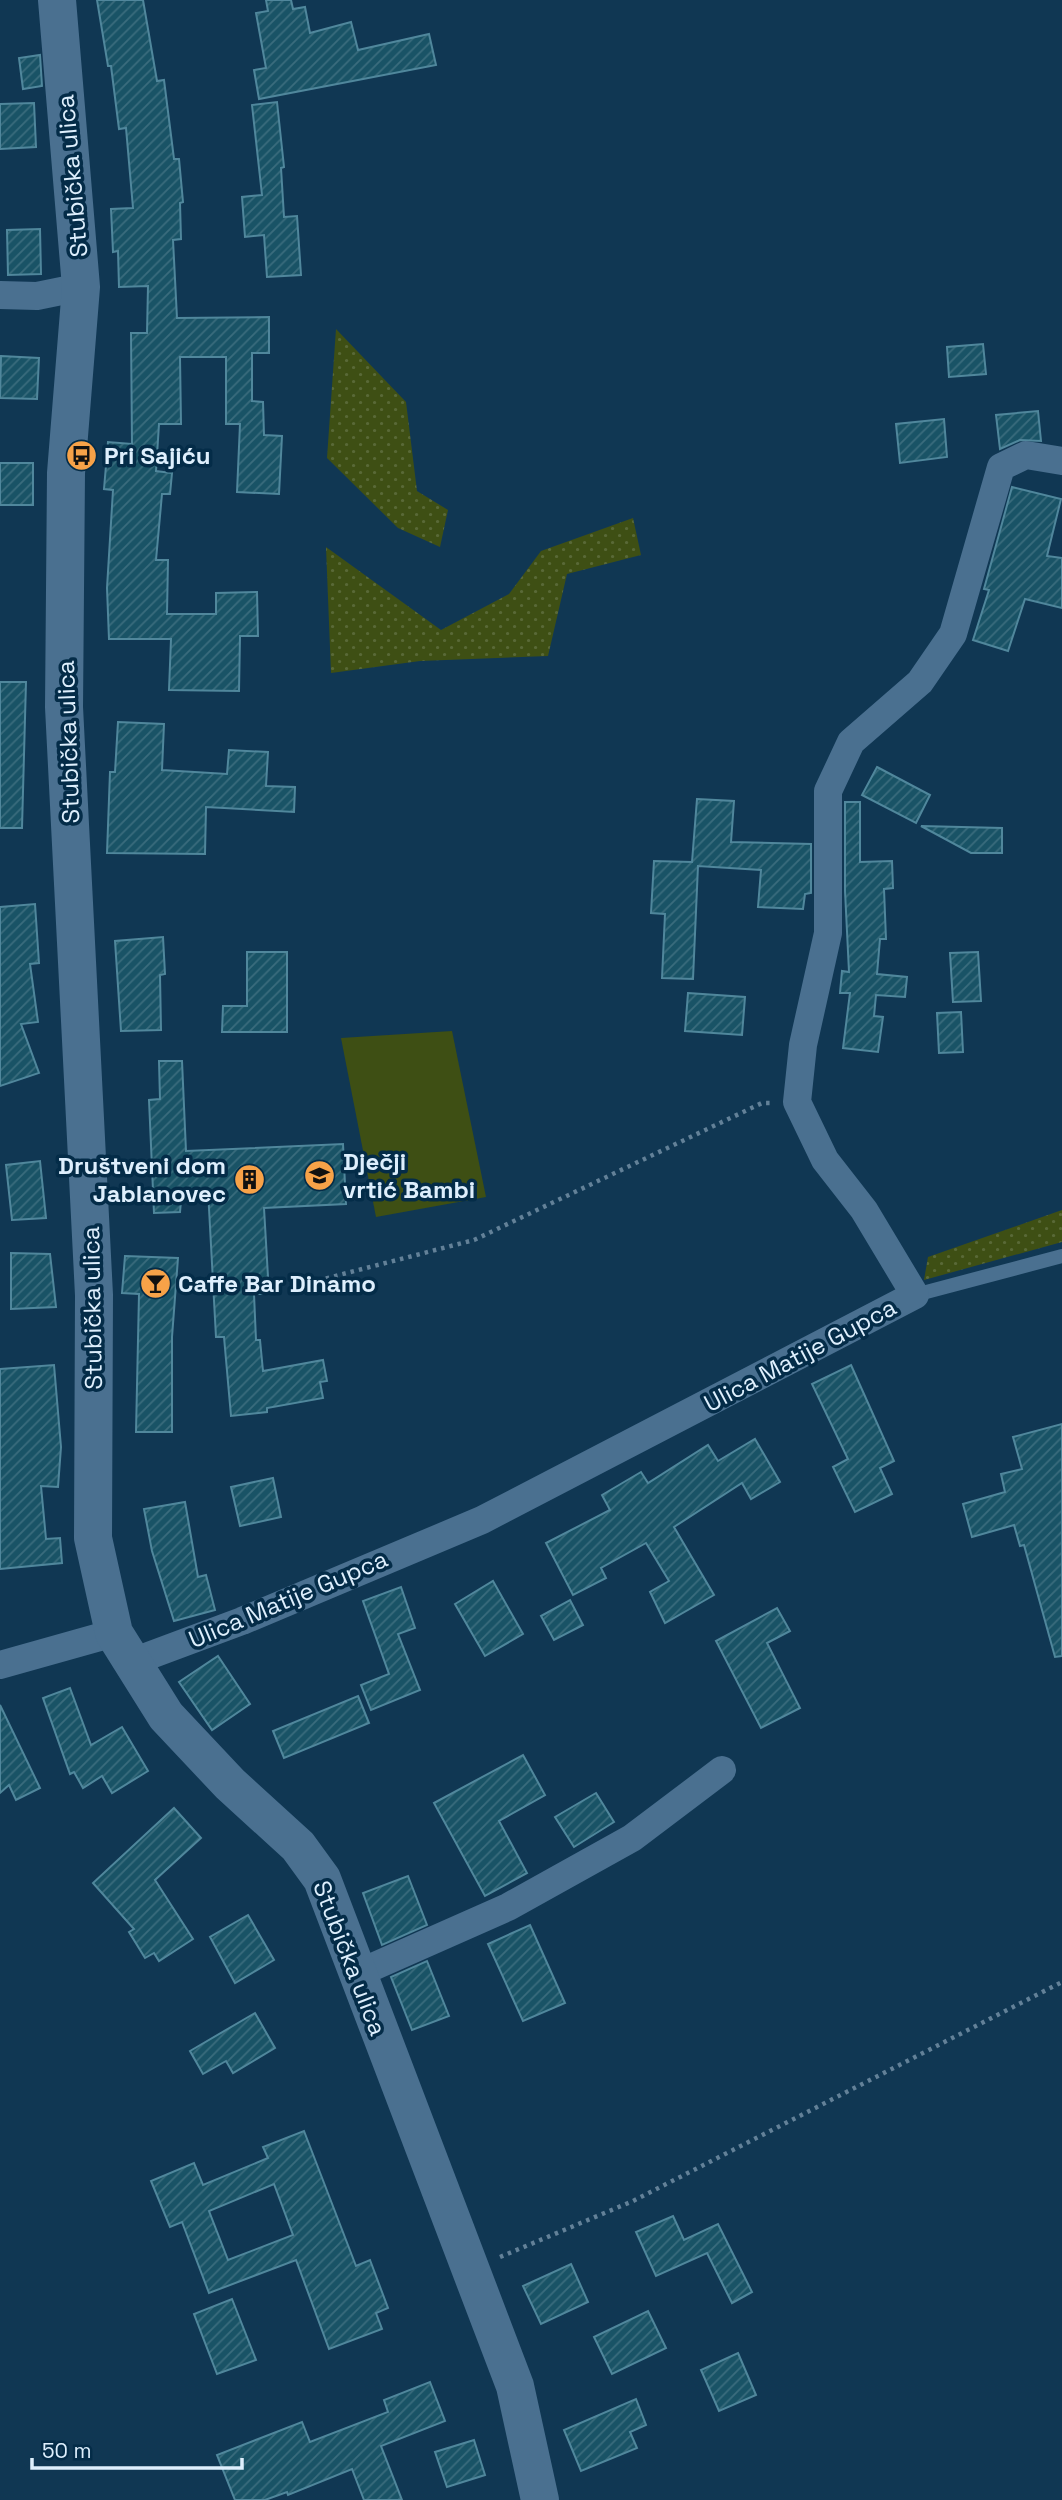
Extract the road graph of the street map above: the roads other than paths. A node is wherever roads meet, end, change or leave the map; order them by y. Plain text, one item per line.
1 (57, 0) edge
2 (81, 287) junction
3 (0, 295) edge
4 (1062, 461) edge
5 (1062, 1256) edge
6 (915, 1295) junction
7 (123, 1648) junction
8 (0, 1665) edge
9 (722, 1770) dead end
10 (359, 1973) junction
11 (540, 2500) edge

1 - 2 main road, Stubička ulica
2 - 3 street
2 - 7 main road, Stubička ulica
4 - 6 street, Ulica Matije Gupca
5 - 6 lane
6 - 7 street, Ulica Matije Gupca
7 - 8 street, Ulica Matije Gupca
7 - 10 main road, Stubička ulica
9 - 10 street
10 - 11 main road, Stubička ulica

